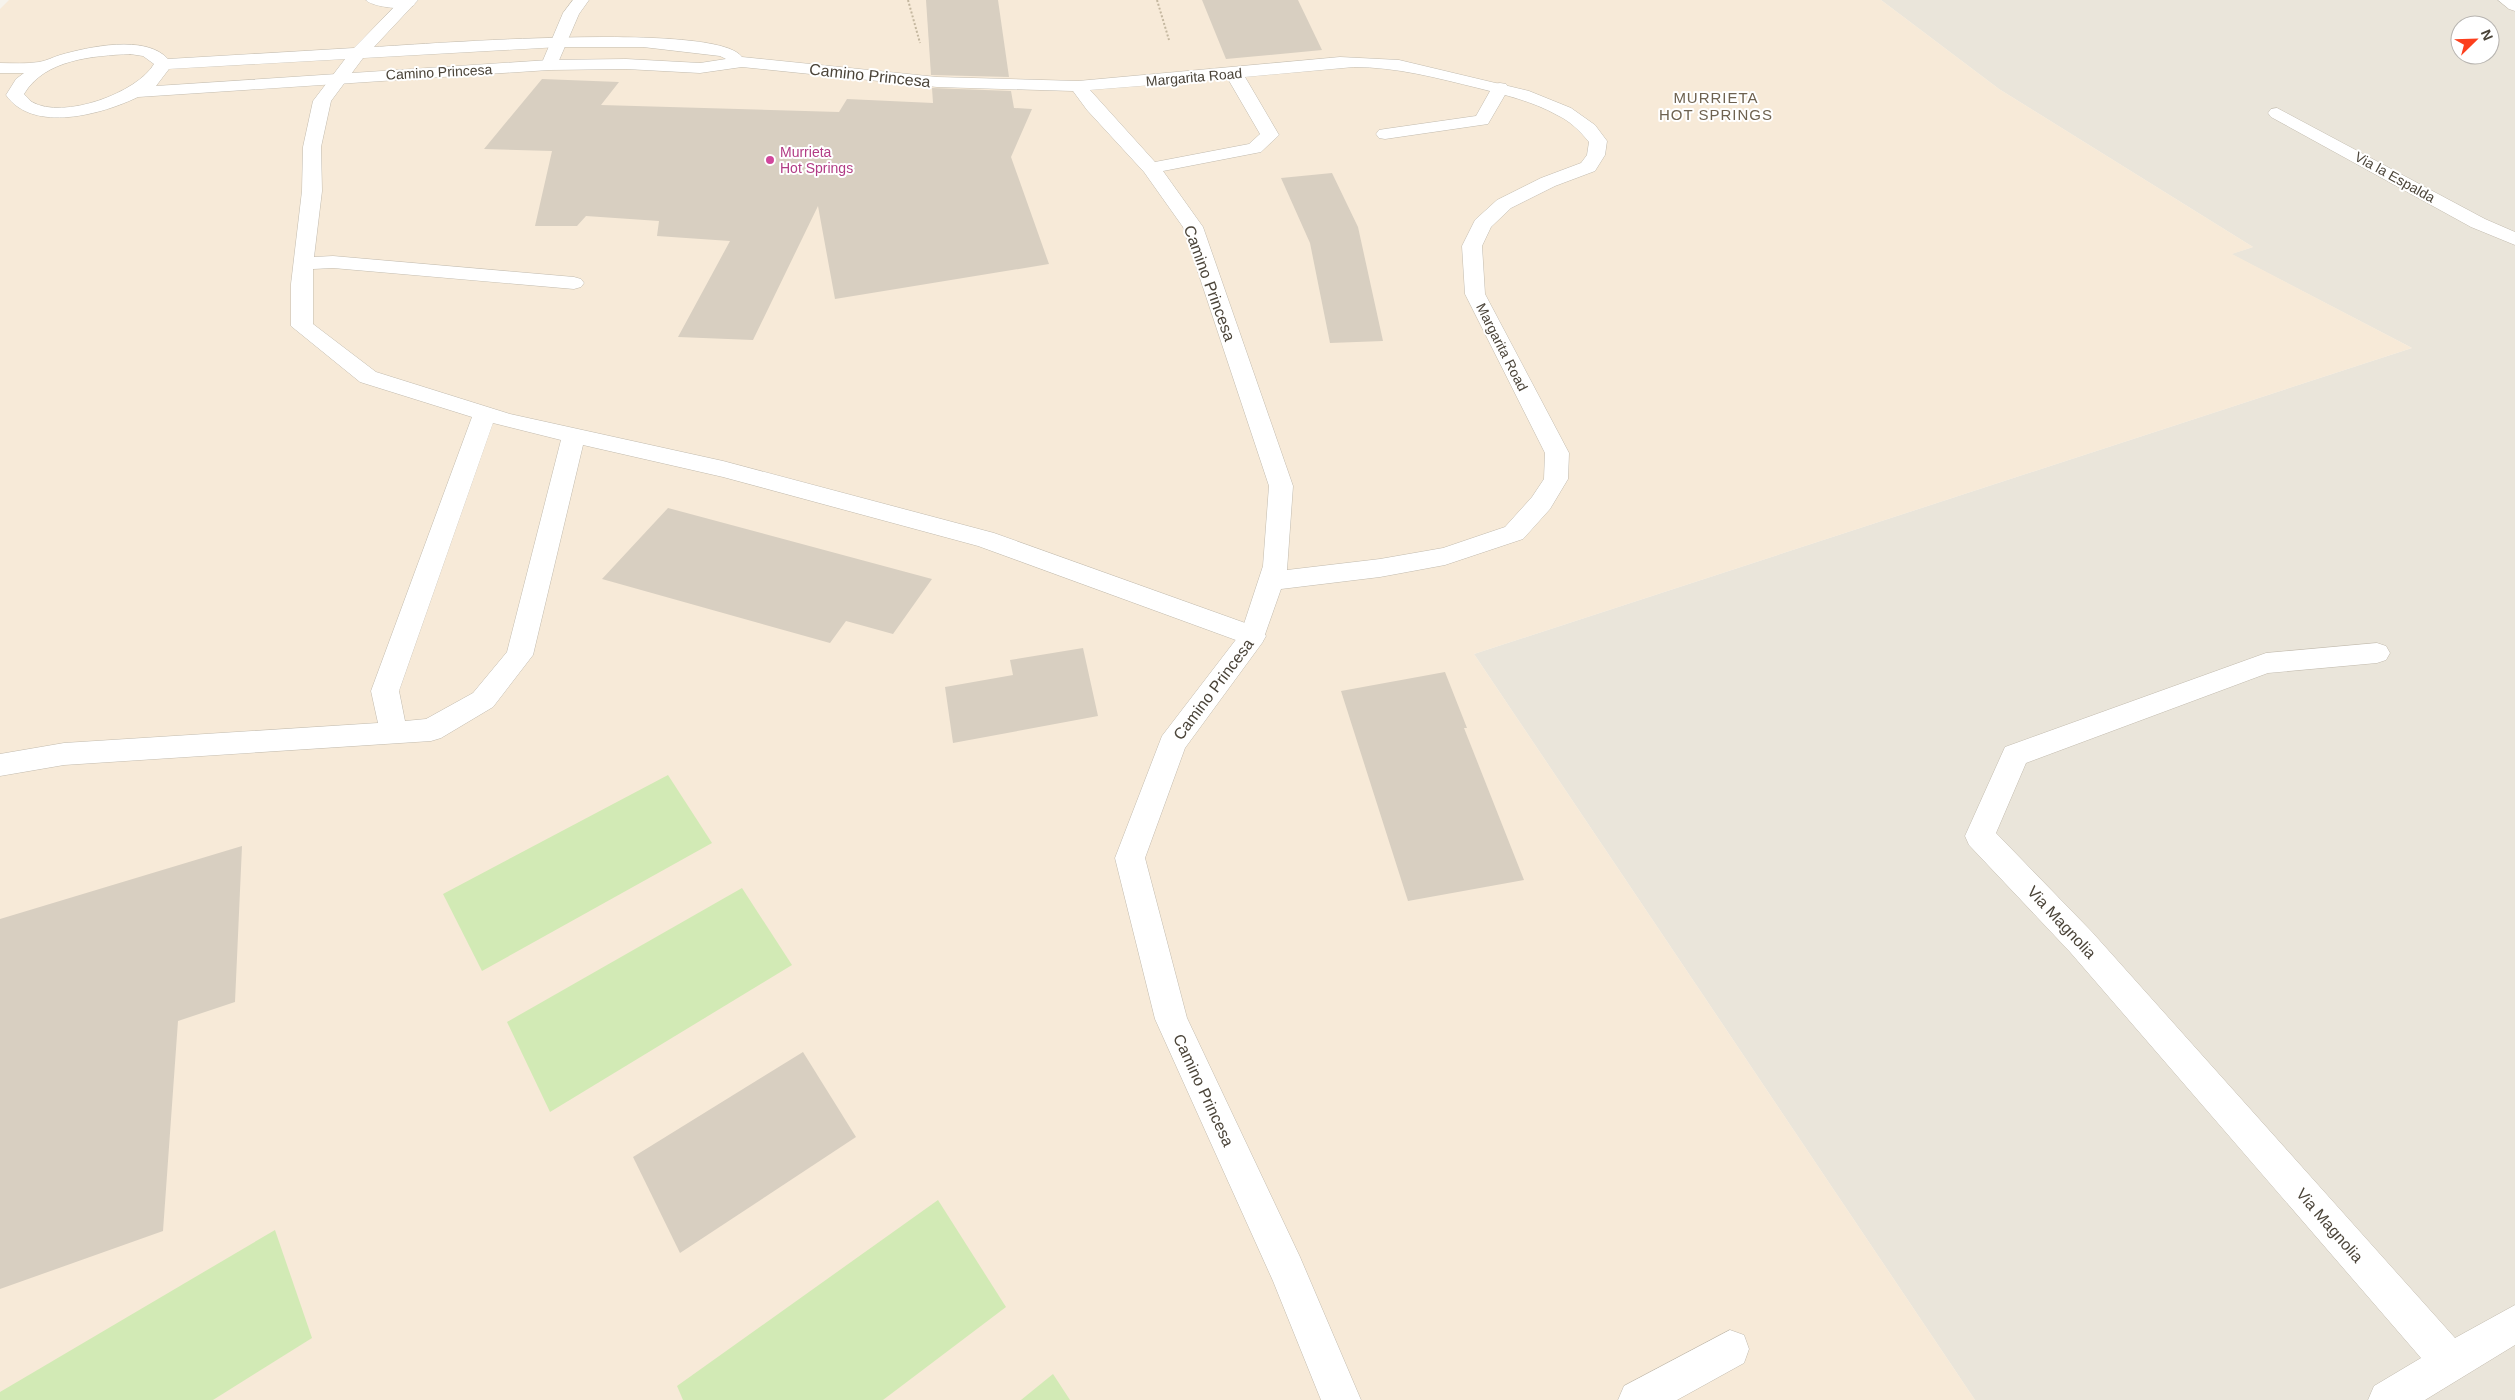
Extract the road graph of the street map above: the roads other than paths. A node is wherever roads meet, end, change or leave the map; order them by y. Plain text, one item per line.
1 (374, 0) edge
2 (581, 0) edge
3 (2506, 0) edge
4 (409, 2) edge
5 (2515, 6) edge
6 (559, 42) junction
7 (358, 54) junction
8 (742, 62) junction
9 (163, 64) junction
10 (549, 65) junction
11 (44, 67) junction
12 (0, 68) edge
13 (1234, 74) junction
14 (340, 78) junction
15 (1078, 86) junction
16 (1500, 88) junction
17 (137, 92) junction
18 (8, 96) edge
19 (2277, 113) dead end
20 (1384, 134) dead end
21 (1150, 168) junction
22 (2515, 239) edge
23 (303, 263) junction
24 (574, 283) dead end
25 (485, 413) junction
26 (574, 435) junction
27 (1272, 581) junction
28 (1254, 636) junction
29 (2378, 653) dead end
30 (394, 732) junction
31 (0, 765) edge
32 (2515, 1324) edge
33 (1730, 1349) dead end
34 (2450, 1362) junction
35 (1340, 1400) edge
36 (1638, 1400) edge
37 (2388, 1400) edge

1 - 4 street
2 - 6 street
3 - 5 street
4 - 7 street
6 - 7 street, Camino Princesa
6 - 8 street, Camino Princesa
6 - 10 street
7 - 9 street, Camino Princesa
7 - 14 street
8 - 10 street, Camino Princesa
8 - 15 street, Camino Princesa
9 - 11 street, Camino Princesa
9 - 17 street, Camino Princesa
10 - 14 street, Camino Princesa
11 - 12 street, Camino Princesa
11 - 18 street, Camino Princesa
13 - 15 street, Margarita Road
13 - 16 street, Margarita Road
13 - 21 street
14 - 17 street, Camino Princesa
14 - 23 street
15 - 21 street, Camino Princesa
16 - 20 street
16 - 27 street, Margarita Road
17 - 18 street, Camino Princesa
19 - 22 street, Via la Espalda
21 - 27 street, Camino Princesa
23 - 24 street
23 - 25 street
25 - 26 street
25 - 30 street
26 - 28 street
26 - 30 street
27 - 28 street, Camino Princesa
28 - 35 street, Camino Princesa
29 - 34 street, Via Magnolia
30 - 31 street
32 - 34 street
33 - 36 street
34 - 37 street

